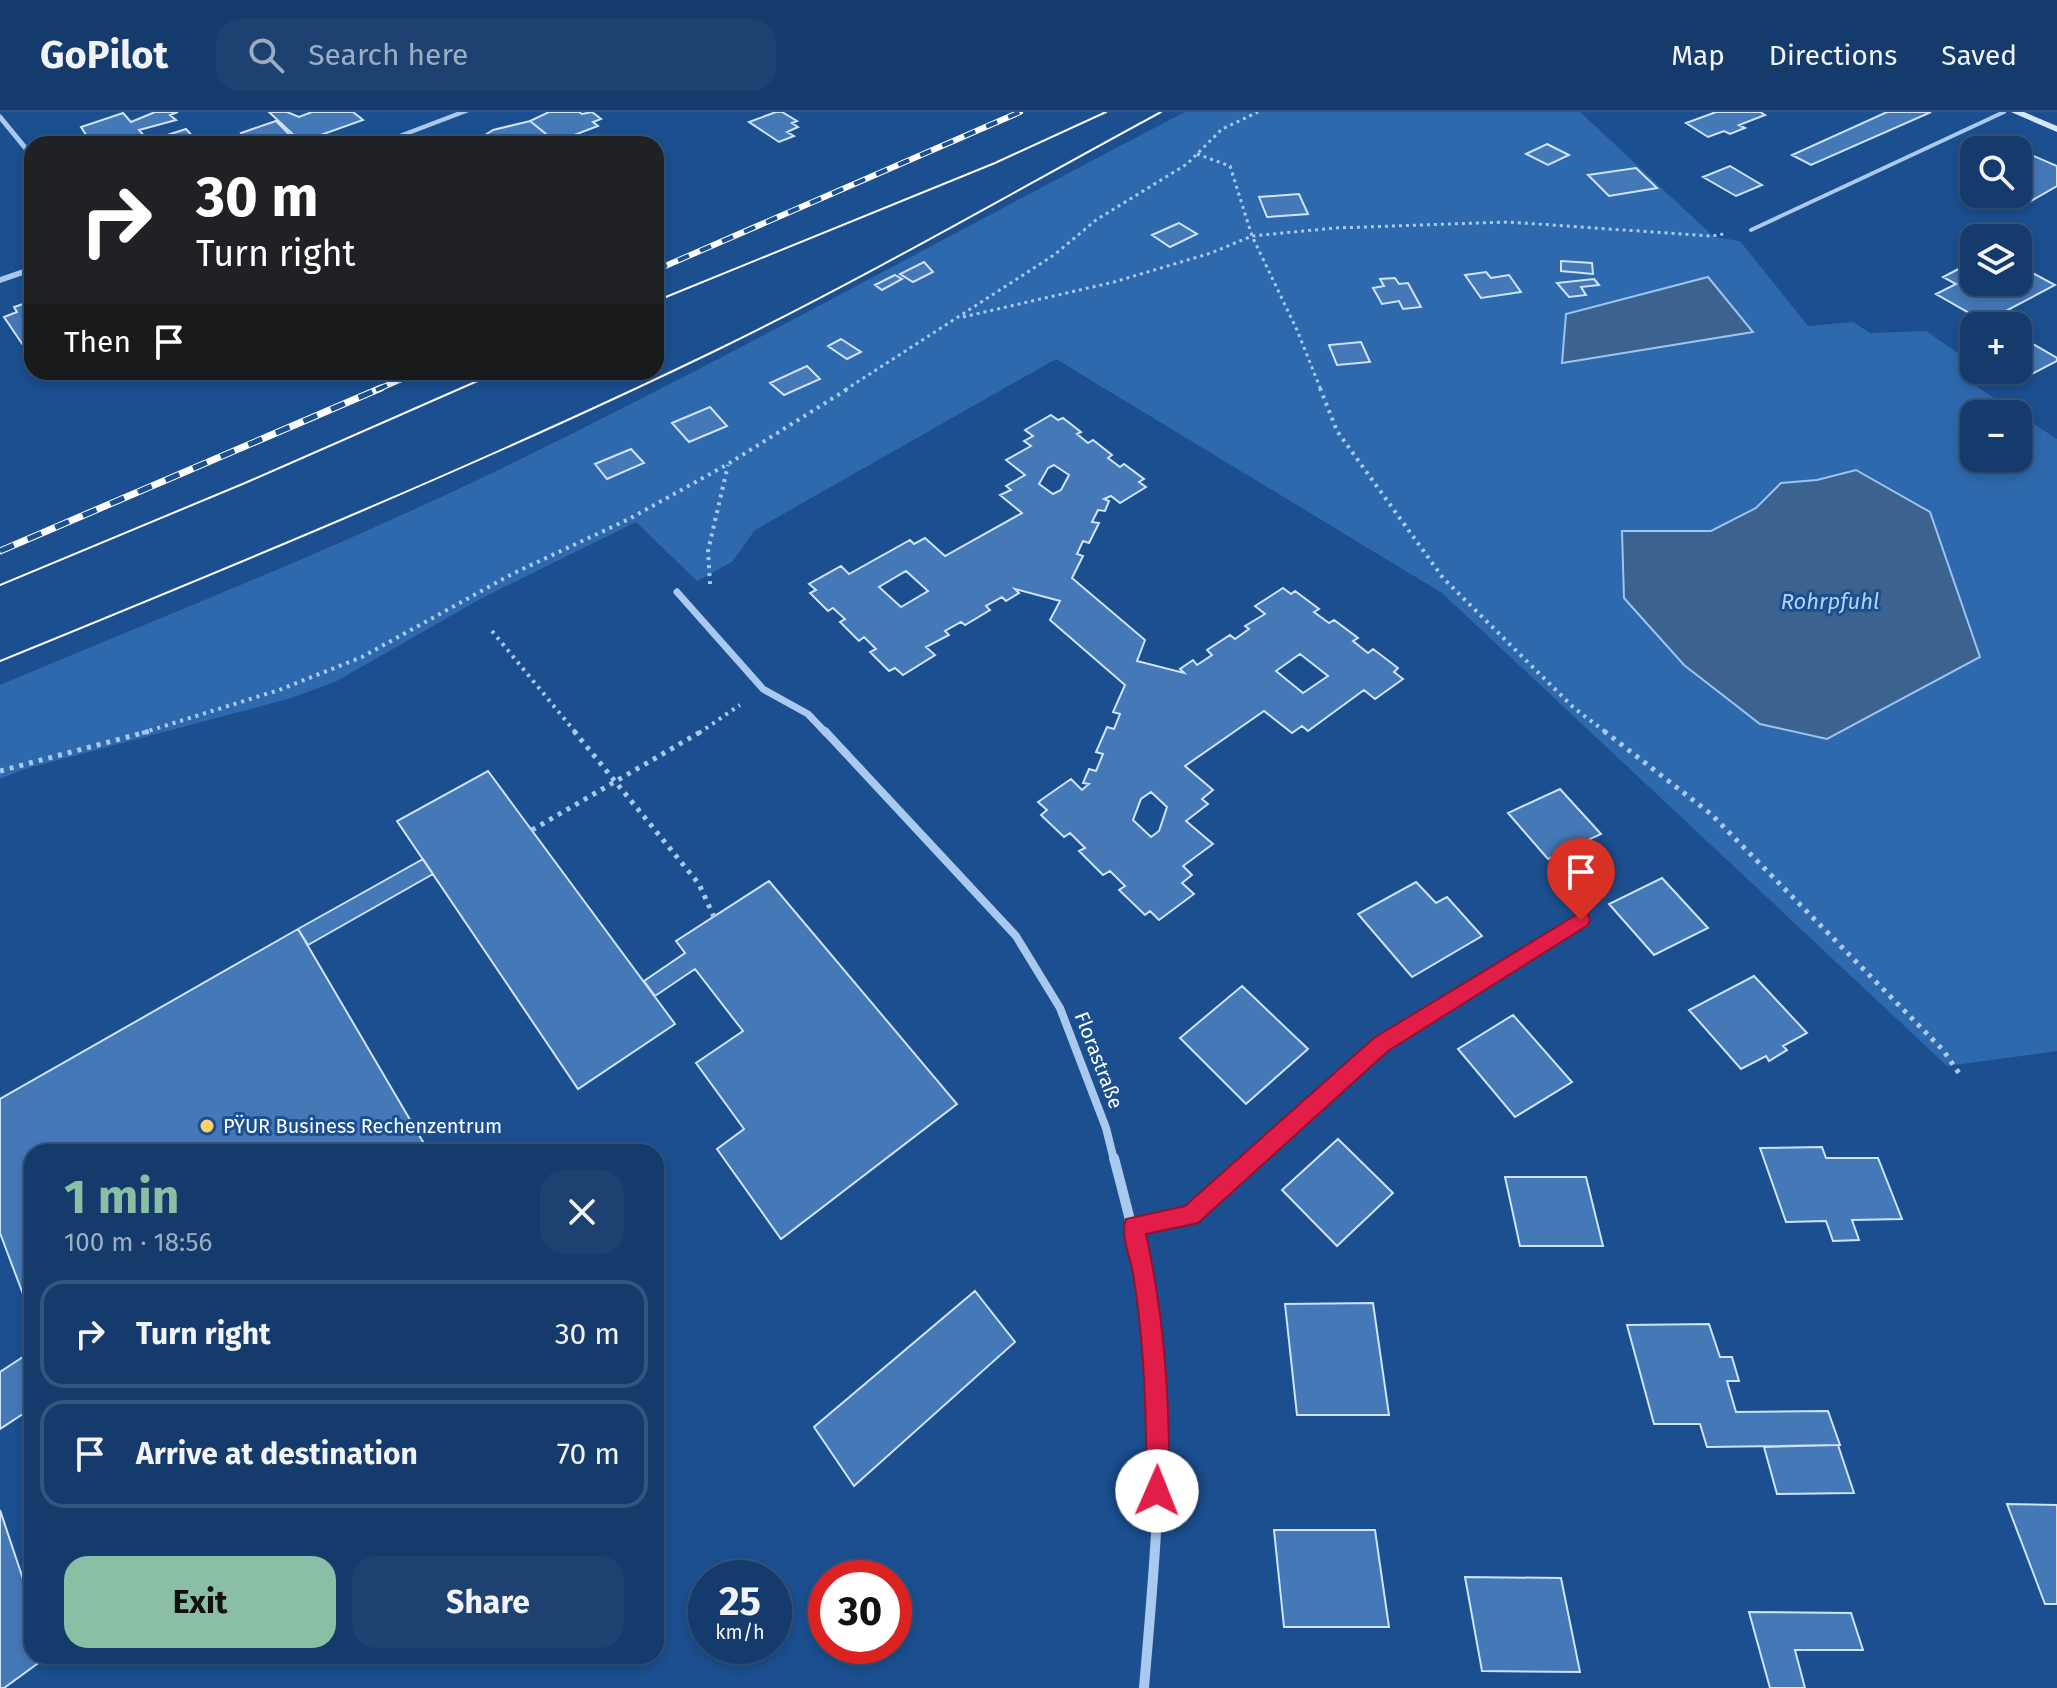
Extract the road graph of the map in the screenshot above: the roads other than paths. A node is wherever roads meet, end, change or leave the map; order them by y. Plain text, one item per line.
1 (465, 112) edge
2 (2004, 112) edge
3 (2016, 112) edge
4 (0, 117) edge
5 (2057, 129) edge
6 (399, 136) edge
7 (24, 146) edge
8 (1751, 230) road end
9 (24, 272) edge
10 (0, 280) edge
11 (677, 592) dead end
12 (1581, 920) dead end
13 (1134, 1226) junction
14 (1144, 1688) edge

1 - 6 street
2 - 8 lane
3 - 5 main road
4 - 7 street
9 - 10 street
11 - 13 street, Florastraße
12 - 13 lane
13 - 14 street, Florastraße

